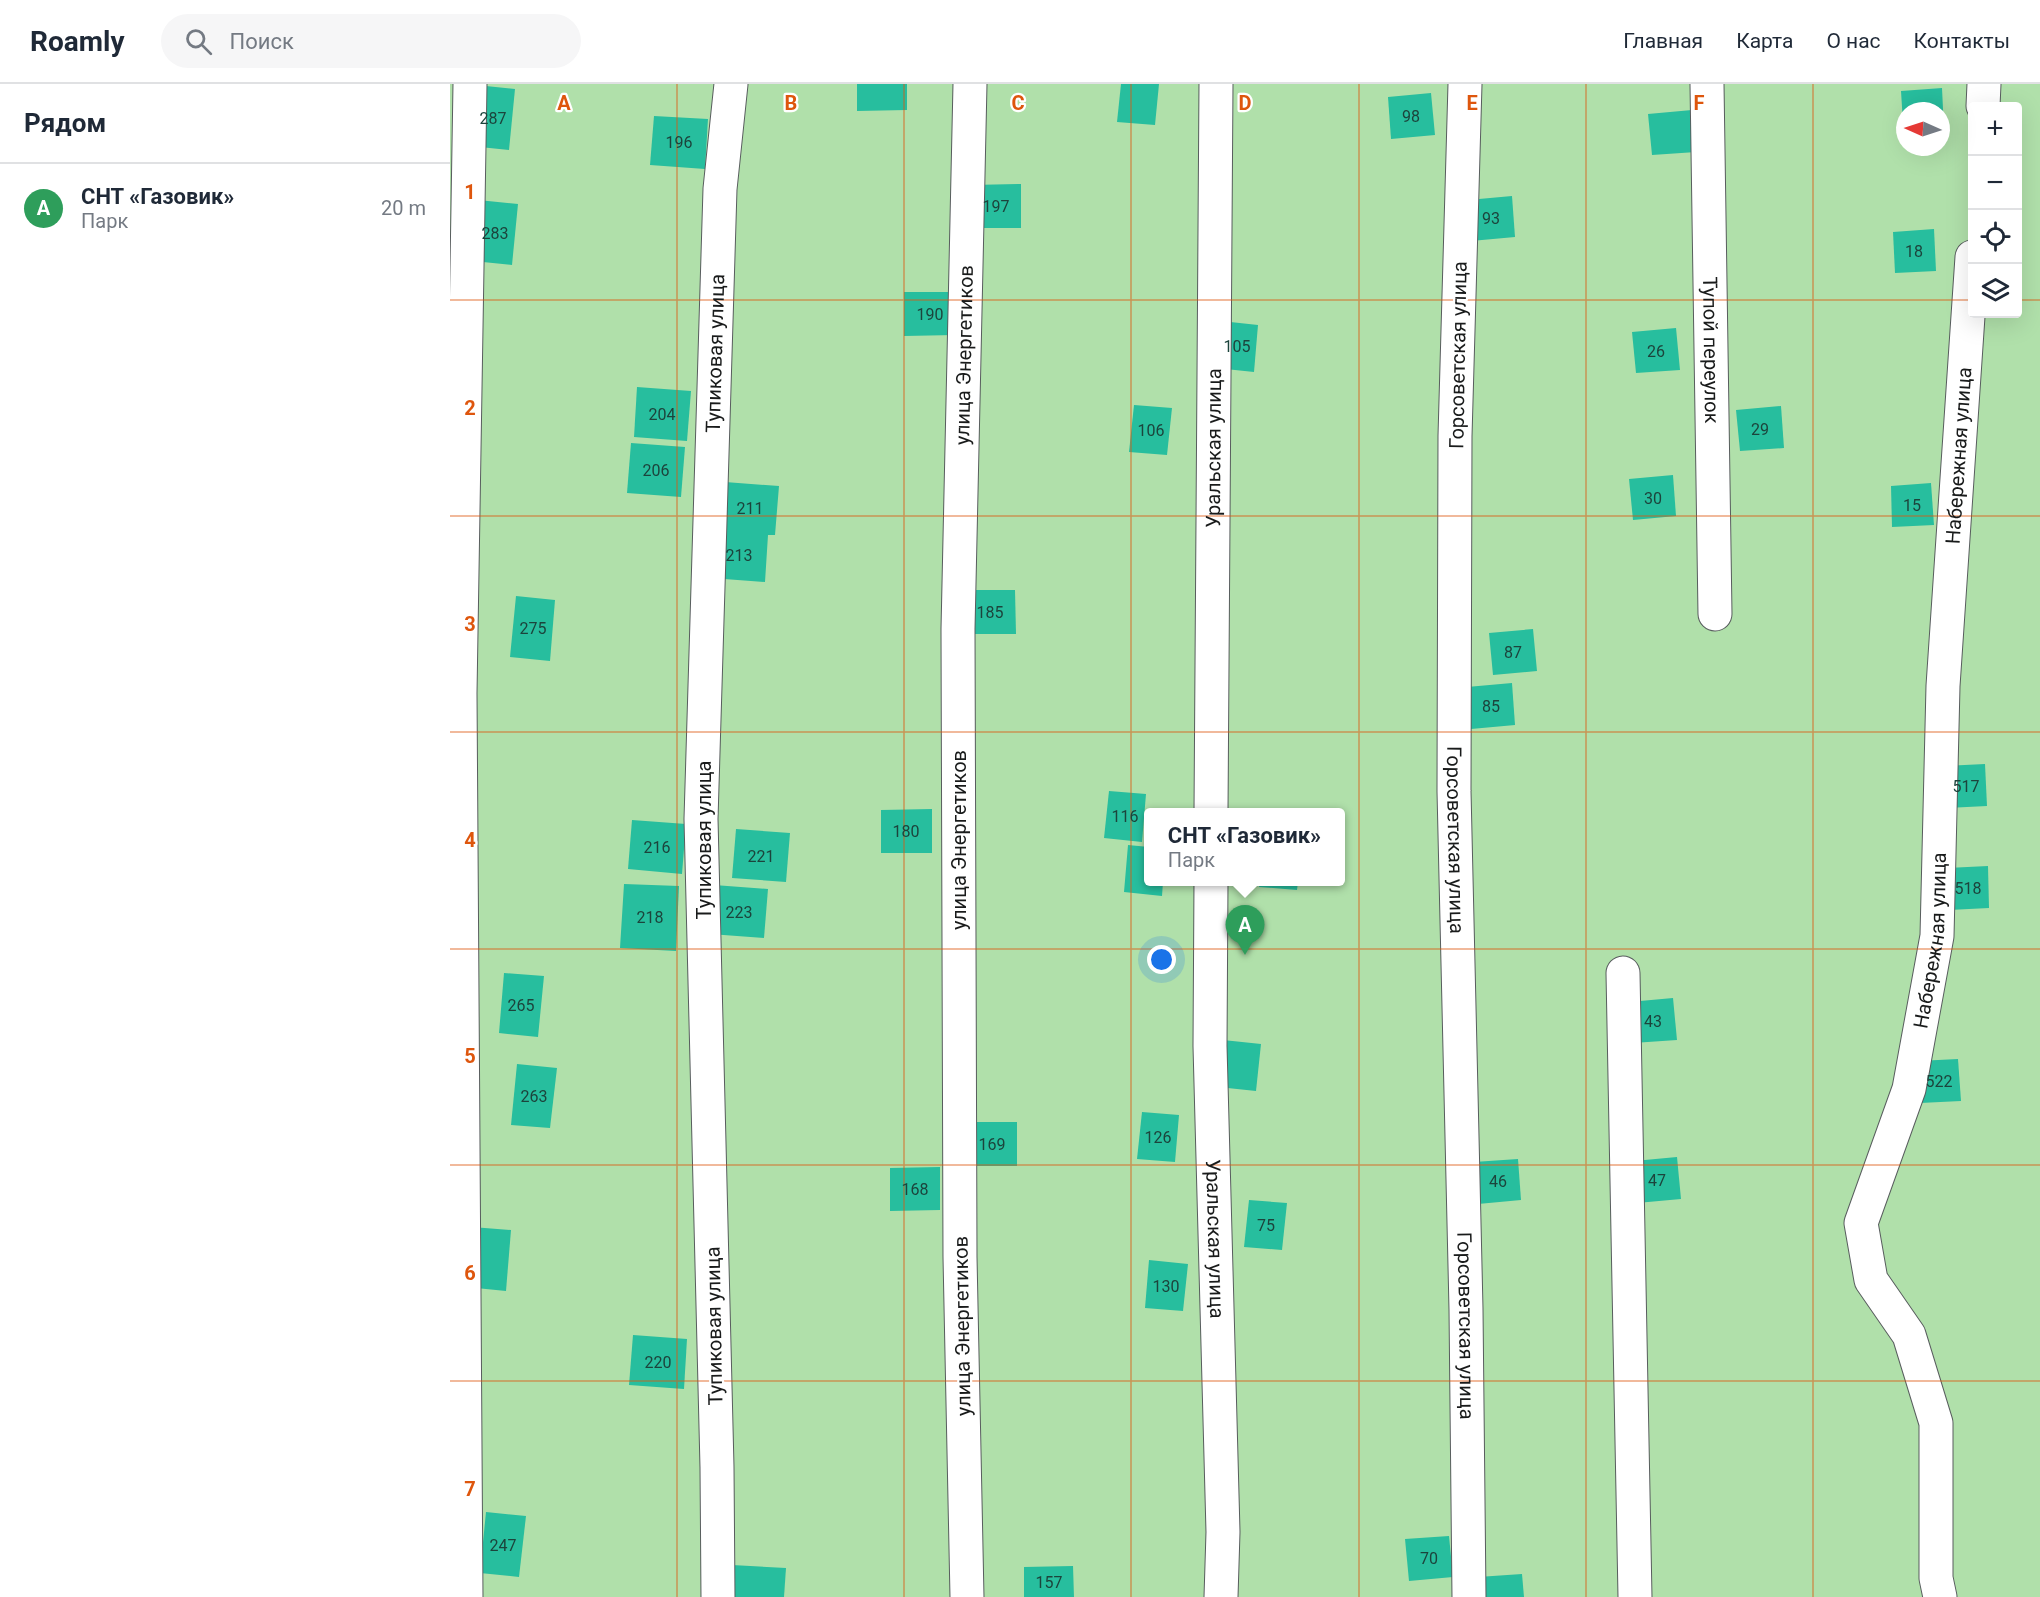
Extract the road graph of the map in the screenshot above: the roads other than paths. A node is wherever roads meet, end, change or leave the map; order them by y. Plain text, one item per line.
1 (470, 84) edge
2 (731, 84) edge
3 (970, 84) edge
4 (1216, 84) edge
5 (1465, 84) edge
6 (1707, 84) edge
7 (1984, 84) edge
8 (1983, 102) edge
9 (1972, 264) edge
10 (1715, 614) dead end
11 (1211, 808) edge
12 (1211, 886) edge
13 (1623, 973) dead end
14 (466, 1597) edge
15 (718, 1597) edge
16 (967, 1597) edge
17 (1221, 1597) edge
18 (1469, 1597) edge
19 (1635, 1597) edge
20 (1940, 1597) edge

1 - 14 lane
2 - 15 lane, Тупиковая улица
3 - 16 lane, улица Энергетиков
4 - 11 lane, Уральская улица
5 - 18 lane, Горсоветская улица
6 - 10 lane, Тупой переулок
7 - 8 lane
9 - 20 lane, Набережная улица
12 - 17 lane, Уральская улица
13 - 19 lane

